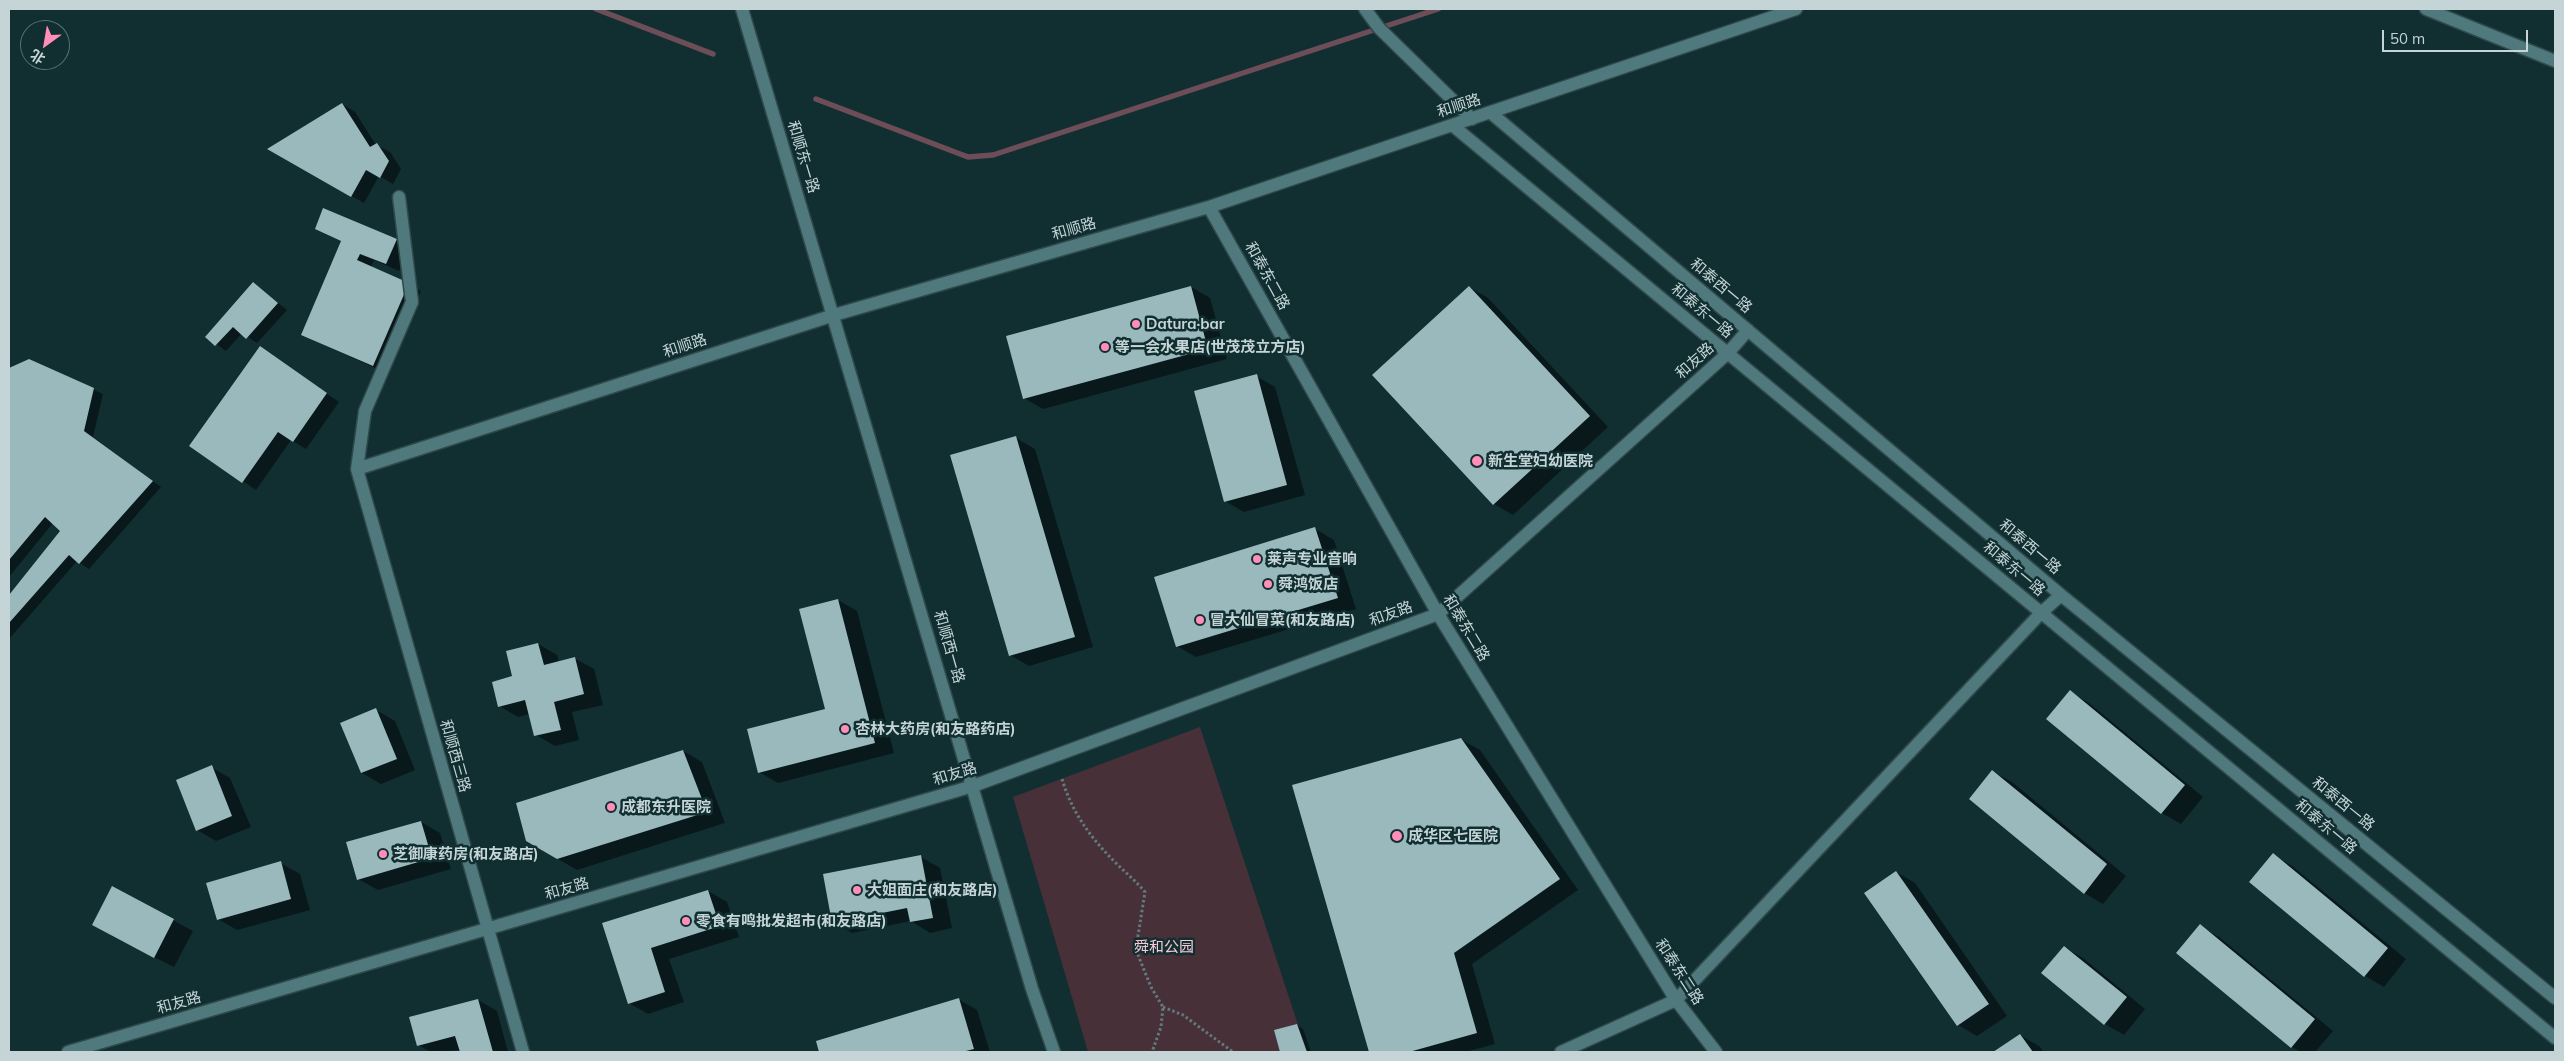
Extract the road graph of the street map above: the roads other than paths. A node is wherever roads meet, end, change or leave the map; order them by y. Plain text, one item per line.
1 (742, 9) edge
2 (1365, 9) edge
3 (1796, 9) edge
4 (2426, 9) edge
5 (2555, 61) edge
6 (1491, 113) junction
7 (1472, 119) junction
8 (1452, 125) junction
9 (399, 197) dead end
10 (1210, 207) junction
11 (834, 315) junction
12 (1748, 330) junction
13 (1728, 353) junction
14 (357, 469) junction
15 (2061, 595) junction
16 (2041, 613) junction
17 (1438, 614) junction
18 (973, 786) junction
19 (488, 929) junction
20 (2555, 998) edge
21 (1676, 1000) junction
22 (2555, 1038) edge
23 (68, 1052) edge
24 (522, 1052) edge
25 (1054, 1052) edge
26 (1561, 1052) edge
27 (1716, 1052) edge

1 - 11 street, 和顺东一路
2 - 7 street
3 - 6 street, 和顺路
4 - 5 street
6 - 7 street, 和顺路
6 - 12 street, 和泰西一路
7 - 8 street, 和顺路
8 - 10 street, 和顺路
8 - 13 street, 和泰东一路
9 - 14 street
10 - 11 street, 和顺路
10 - 17 street, 和泰东二路
11 - 14 street, 和顺路
11 - 18 street, 和顺西一路
12 - 13 street, 和友路
12 - 15 street, 和泰西一路
13 - 16 street, 和泰东一路
13 - 17 street, 和友路
14 - 19 street, 和顺西三路
15 - 16 street
15 - 20 street, 和泰西一路
16 - 21 street
16 - 22 street, 和泰东一路
17 - 18 street, 和友路
17 - 21 street, 和泰东二路
18 - 19 street, 和友路
18 - 25 street, 和顺西一路
19 - 23 street, 和友路
19 - 24 street, 和顺西三路
21 - 26 street
21 - 27 street, 和泰东二路

